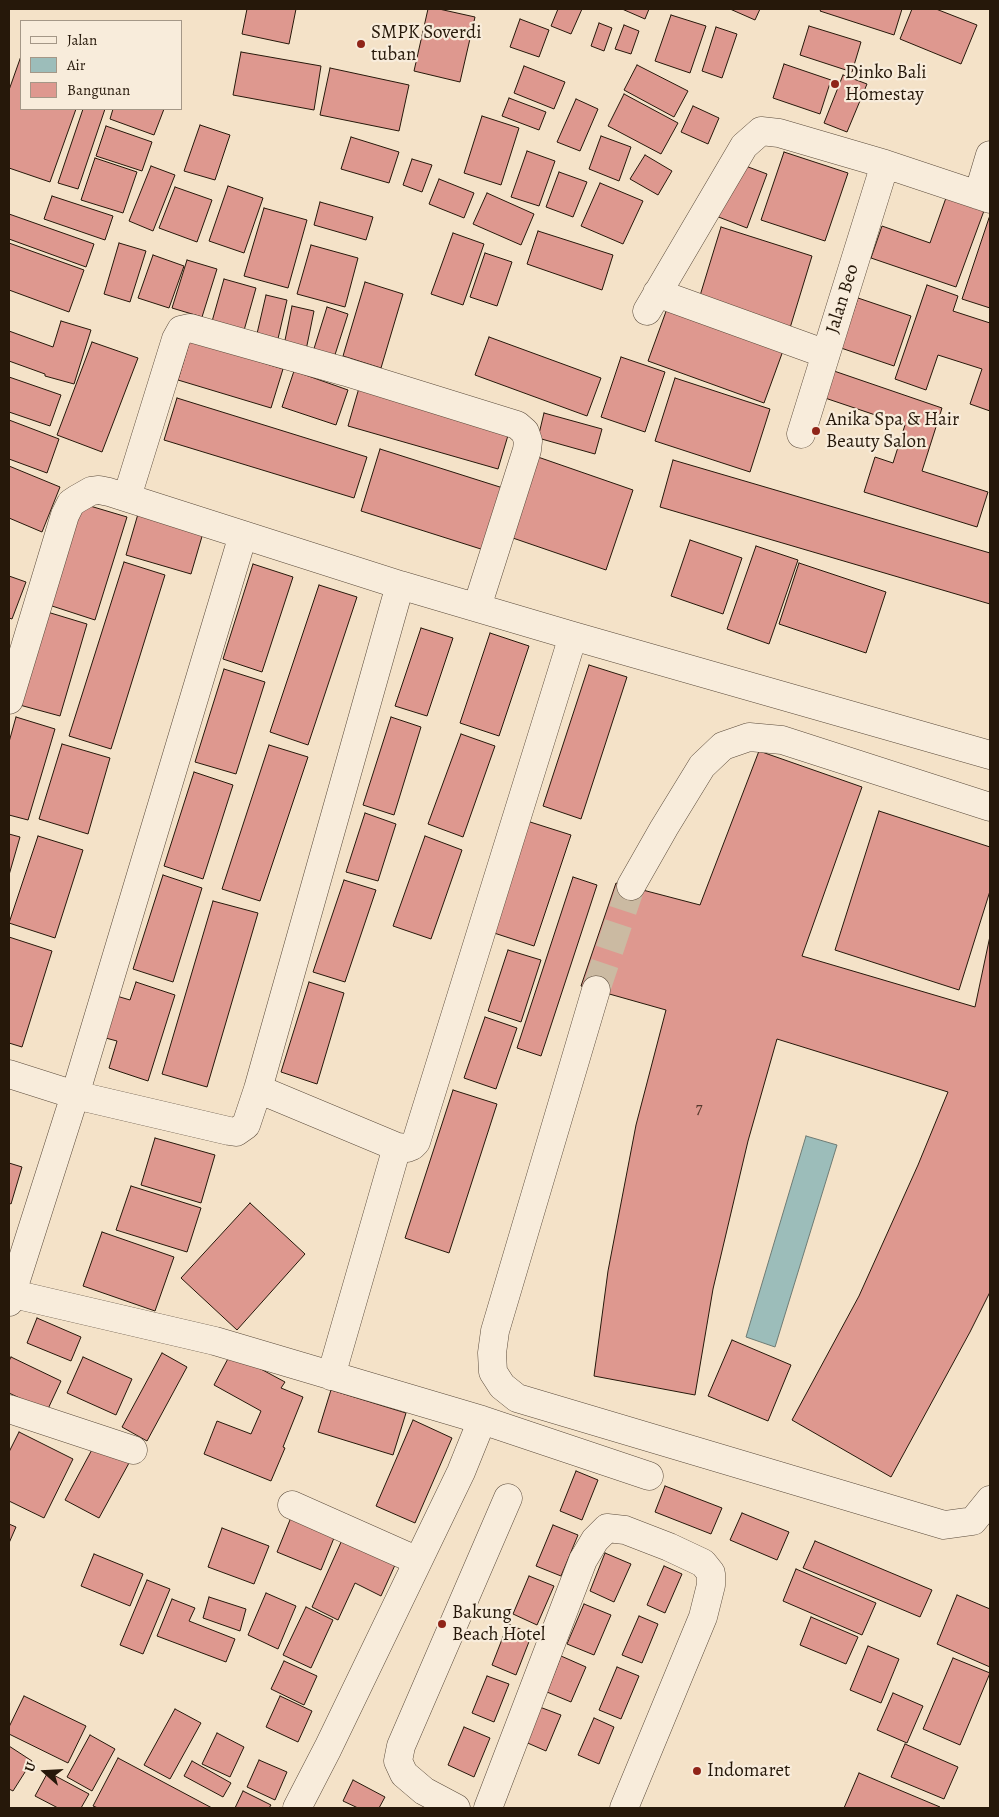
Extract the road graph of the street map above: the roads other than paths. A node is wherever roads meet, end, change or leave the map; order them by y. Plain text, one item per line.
1 (990, 155) edge
2 (885, 164) junction
3 (984, 197) edge
4 (826, 354) junction
5 (801, 434) dead end
6 (128, 497) junction
7 (243, 535) junction
8 (400, 585) junction
9 (477, 607) junction
10 (573, 636) junction
11 (9, 700) edge
12 (990, 755) edge
13 (990, 807) edge
14 (631, 886) tunnel mouth
15 (596, 990) tunnel mouth
16 (9, 1074) edge
17 (258, 1089) junction
18 (75, 1095) junction
19 (397, 1147) junction
20 (10, 1296) edge
21 (331, 1376) junction
22 (9, 1409) edge
23 (482, 1420) junction
24 (133, 1450) dead end
25 (649, 1476) dead end
26 (508, 1498) dead end
27 (990, 1500) edge
28 (292, 1505) dead end
29 (418, 1561) junction
30 (297, 1808) edge
31 (456, 1808) edge
32 (488, 1808) edge
33 (624, 1808) edge

1 - 3 street
2 - 3 street
2 - 4 street, Jalan Beo
2 - 4 street
4 - 5 street, Jalan Beo
6 - 7 street
6 - 9 street
6 - 11 street
7 - 8 street
7 - 18 street
8 - 9 street
8 - 17 street
9 - 10 street
10 - 12 street
10 - 19 street
13 - 14 street
15 - 27 street
16 - 18 street
17 - 18 street
17 - 19 street
18 - 20 street
19 - 21 street
20 - 21 street
21 - 23 street
22 - 24 street
23 - 25 street
23 - 29 street
26 - 31 street
28 - 29 street
29 - 30 street
32 - 33 street

